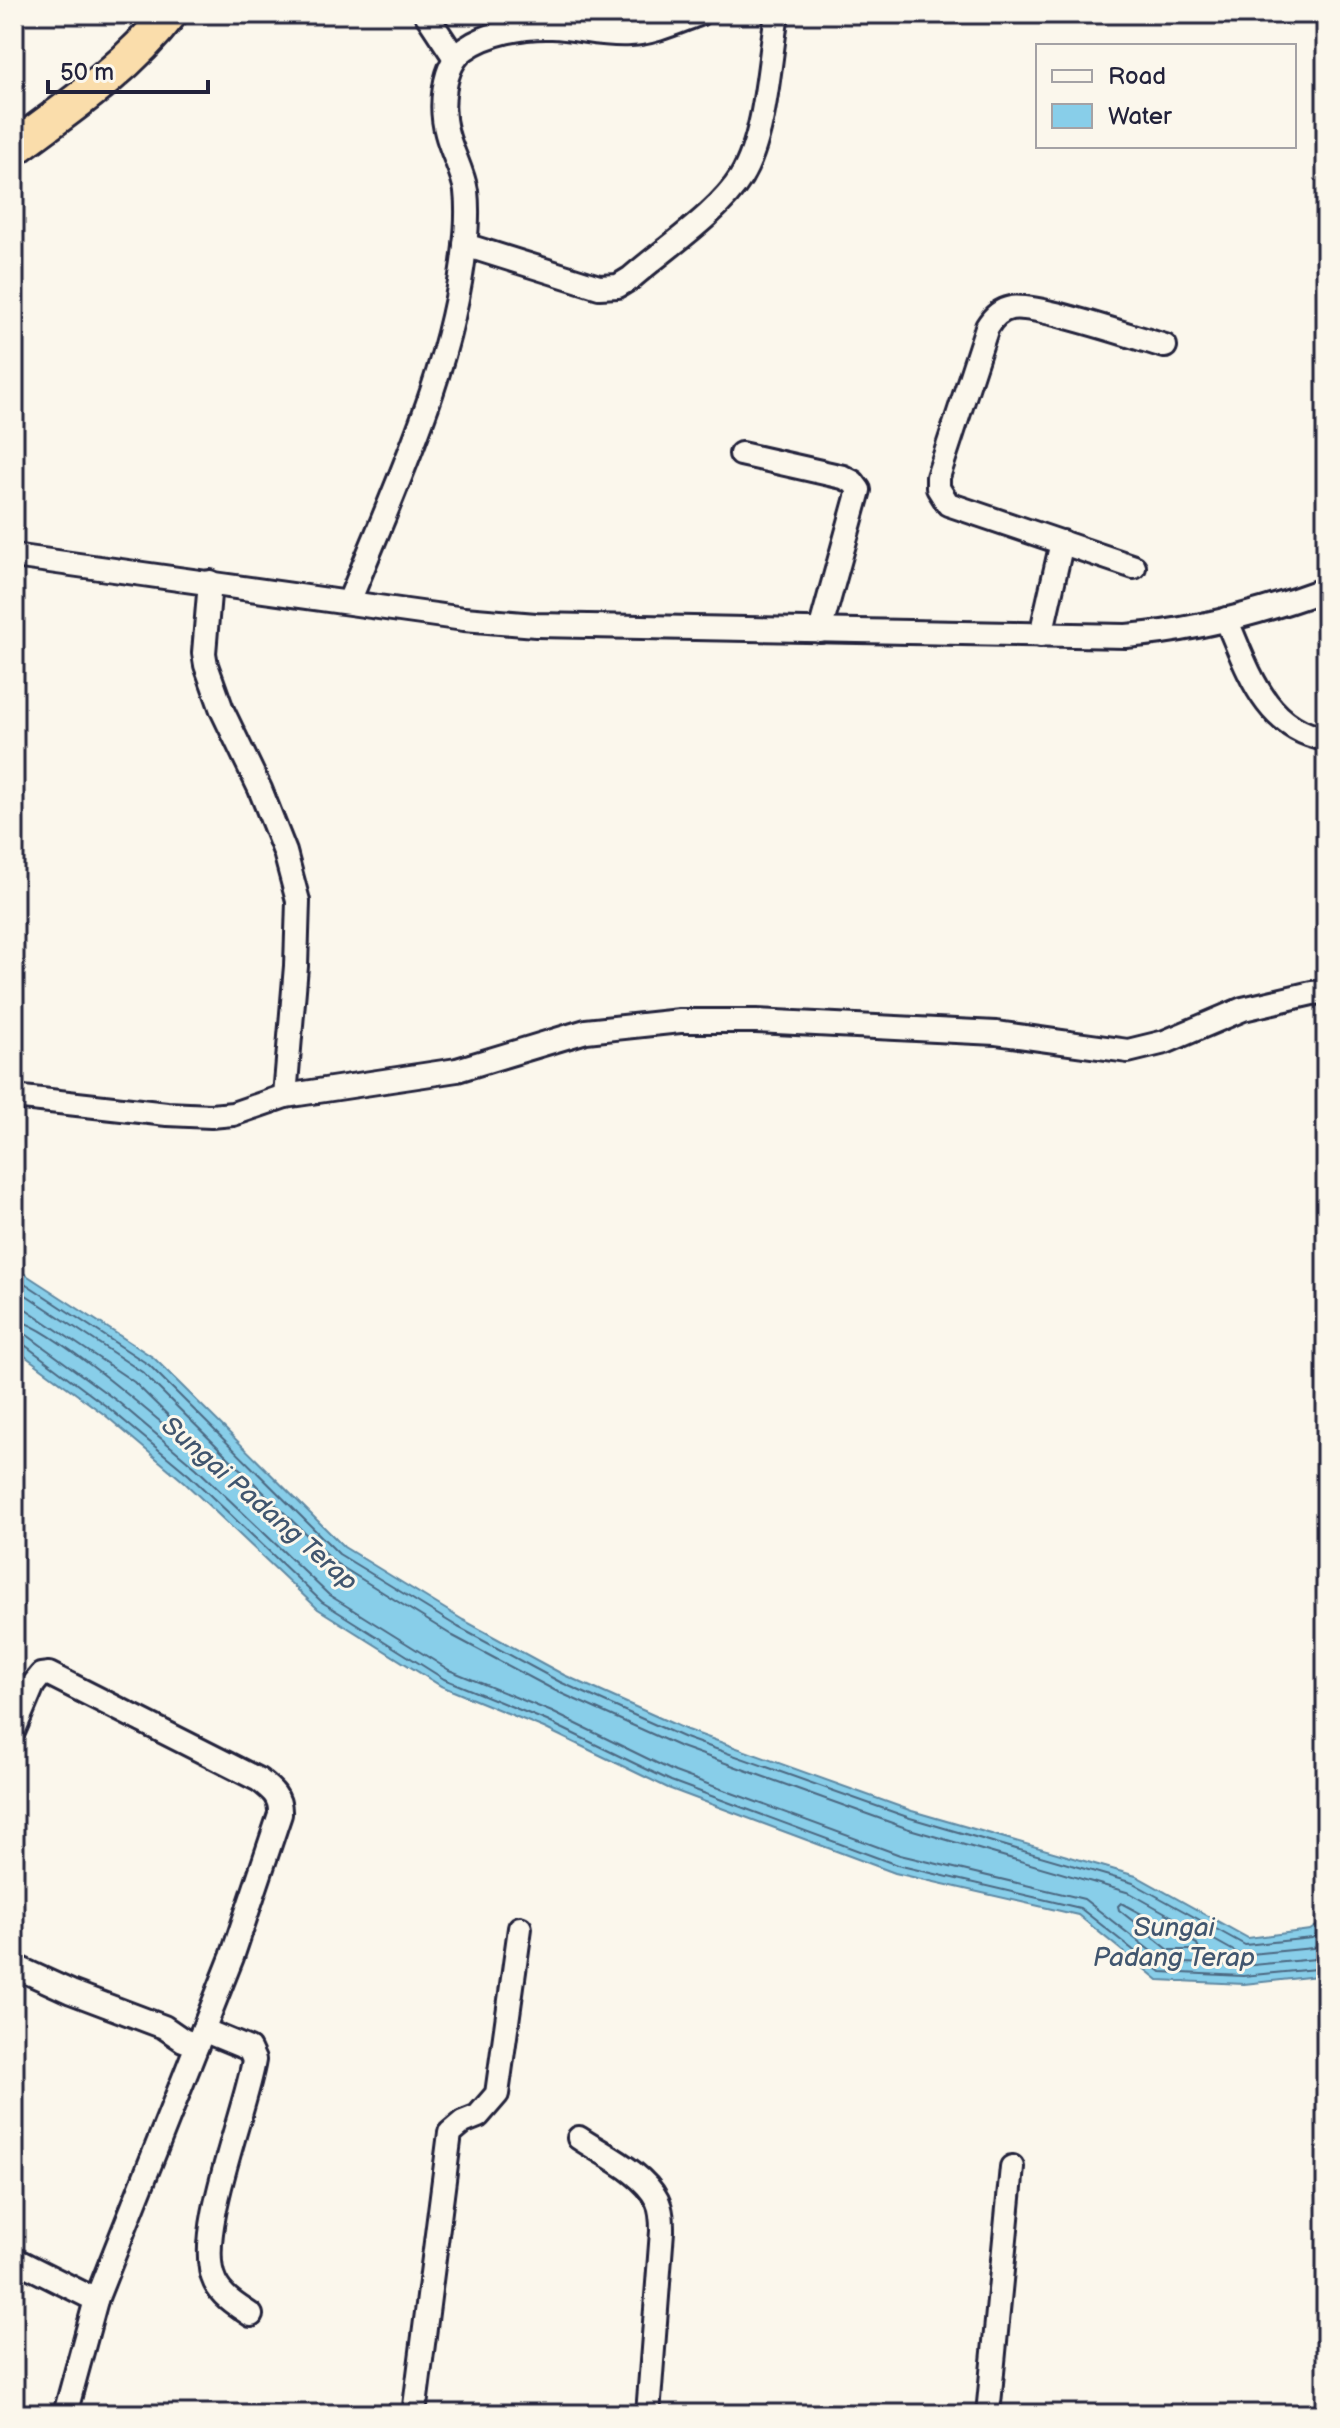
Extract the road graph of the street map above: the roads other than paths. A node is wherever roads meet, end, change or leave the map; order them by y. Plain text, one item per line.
1 (141, 14) edge
2 (169, 14) edge
3 (426, 14) edge
4 (699, 14) edge
5 (777, 14) edge
6 (555, 20) edge
7 (455, 58) junction
8 (14, 121) edge
9 (14, 148) edge
10 (465, 245) junction
11 (1165, 346) dead end
12 (741, 454) dead end
13 (1062, 542) junction
14 (14, 556) edge
15 (1134, 567) dead end
16 (210, 582) junction
17 (1326, 589) edge
18 (349, 602) junction
19 (1226, 619) junction
20 (820, 631) junction
21 (1041, 635) junction
22 (1326, 739) edge
23 (1326, 992) edge
24 (285, 1096) junction
25 (14, 1097) edge
26 (14, 1730) edge
27 (520, 1928) dead end
28 (14, 1966) edge
29 (200, 2037) junction
30 (579, 2138) dead end
31 (1012, 2167) dead end
32 (14, 2259) edge
33 (96, 2300) junction
34 (251, 2315) dead end
35 (65, 2414) edge
36 (414, 2414) edge
37 (648, 2414) edge
38 (988, 2414) edge

1 - 8 highway
2 - 9 highway
3 - 7 street
4 - 6 street
5 - 10 street
6 - 7 street
7 - 10 street
10 - 18 street
11 - 13 street
12 - 20 street
13 - 15 street
13 - 21 street
14 - 16 street
16 - 18 street
16 - 24 street
17 - 19 street
18 - 20 street
19 - 21 street
19 - 22 street
20 - 21 street
23 - 24 street
24 - 25 street
26 - 29 street
27 - 36 street
28 - 29 street
29 - 33 street
29 - 34 street
30 - 37 street
31 - 38 street
32 - 33 street
33 - 35 street

